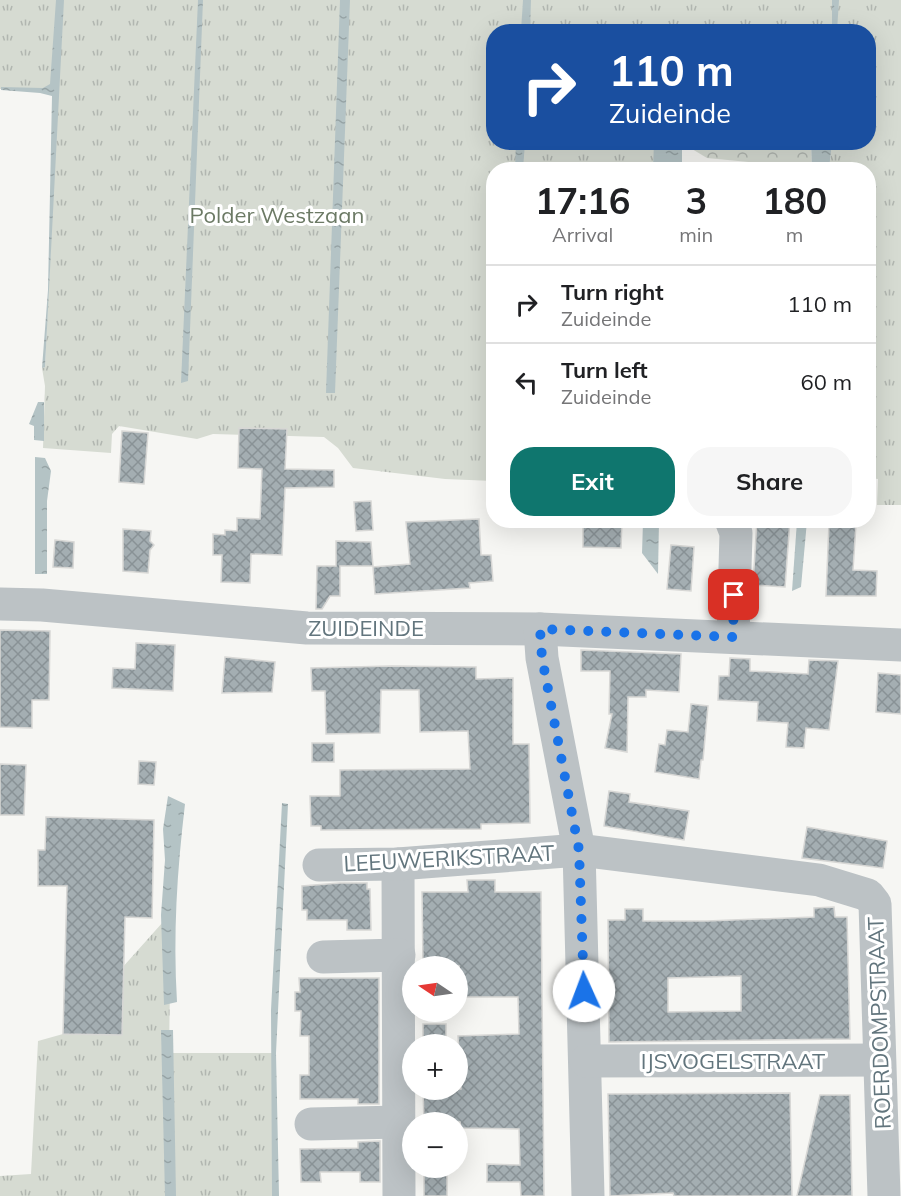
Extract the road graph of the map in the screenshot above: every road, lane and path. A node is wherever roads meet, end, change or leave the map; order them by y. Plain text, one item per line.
1 (734, 528) edge
2 (0, 604) edge
3 (540, 629) junction
4 (733, 637) junction
5 (901, 645) edge
6 (579, 850) junction
7 (398, 864) junction
8 (319, 865) dead end
9 (399, 955) junction
10 (322, 957) dead end
11 (879, 1060) junction
12 (586, 1061) junction
13 (399, 1122) junction
14 (311, 1124) dead end
15 (399, 1196) edge
16 (588, 1196) edge
17 (884, 1196) edge

1 - 4 street
2 - 3 street, ZUIDEINDE
3 - 4 street, ZUIDEINDE
3 - 6 street
4 - 5 street, ZUIDEINDE
6 - 7 street, LEEUWERIKSTRAAT
6 - 11 street, ROERDOMPSTRAAT
6 - 12 street
7 - 8 street, LEEUWERIKSTRAAT
7 - 9 street
9 - 10 street
9 - 13 street
11 - 12 street, IJSVOGELSTRAAT
11 - 17 street, ROERDOMPSTRAAT
12 - 16 street
13 - 14 street
13 - 15 street

